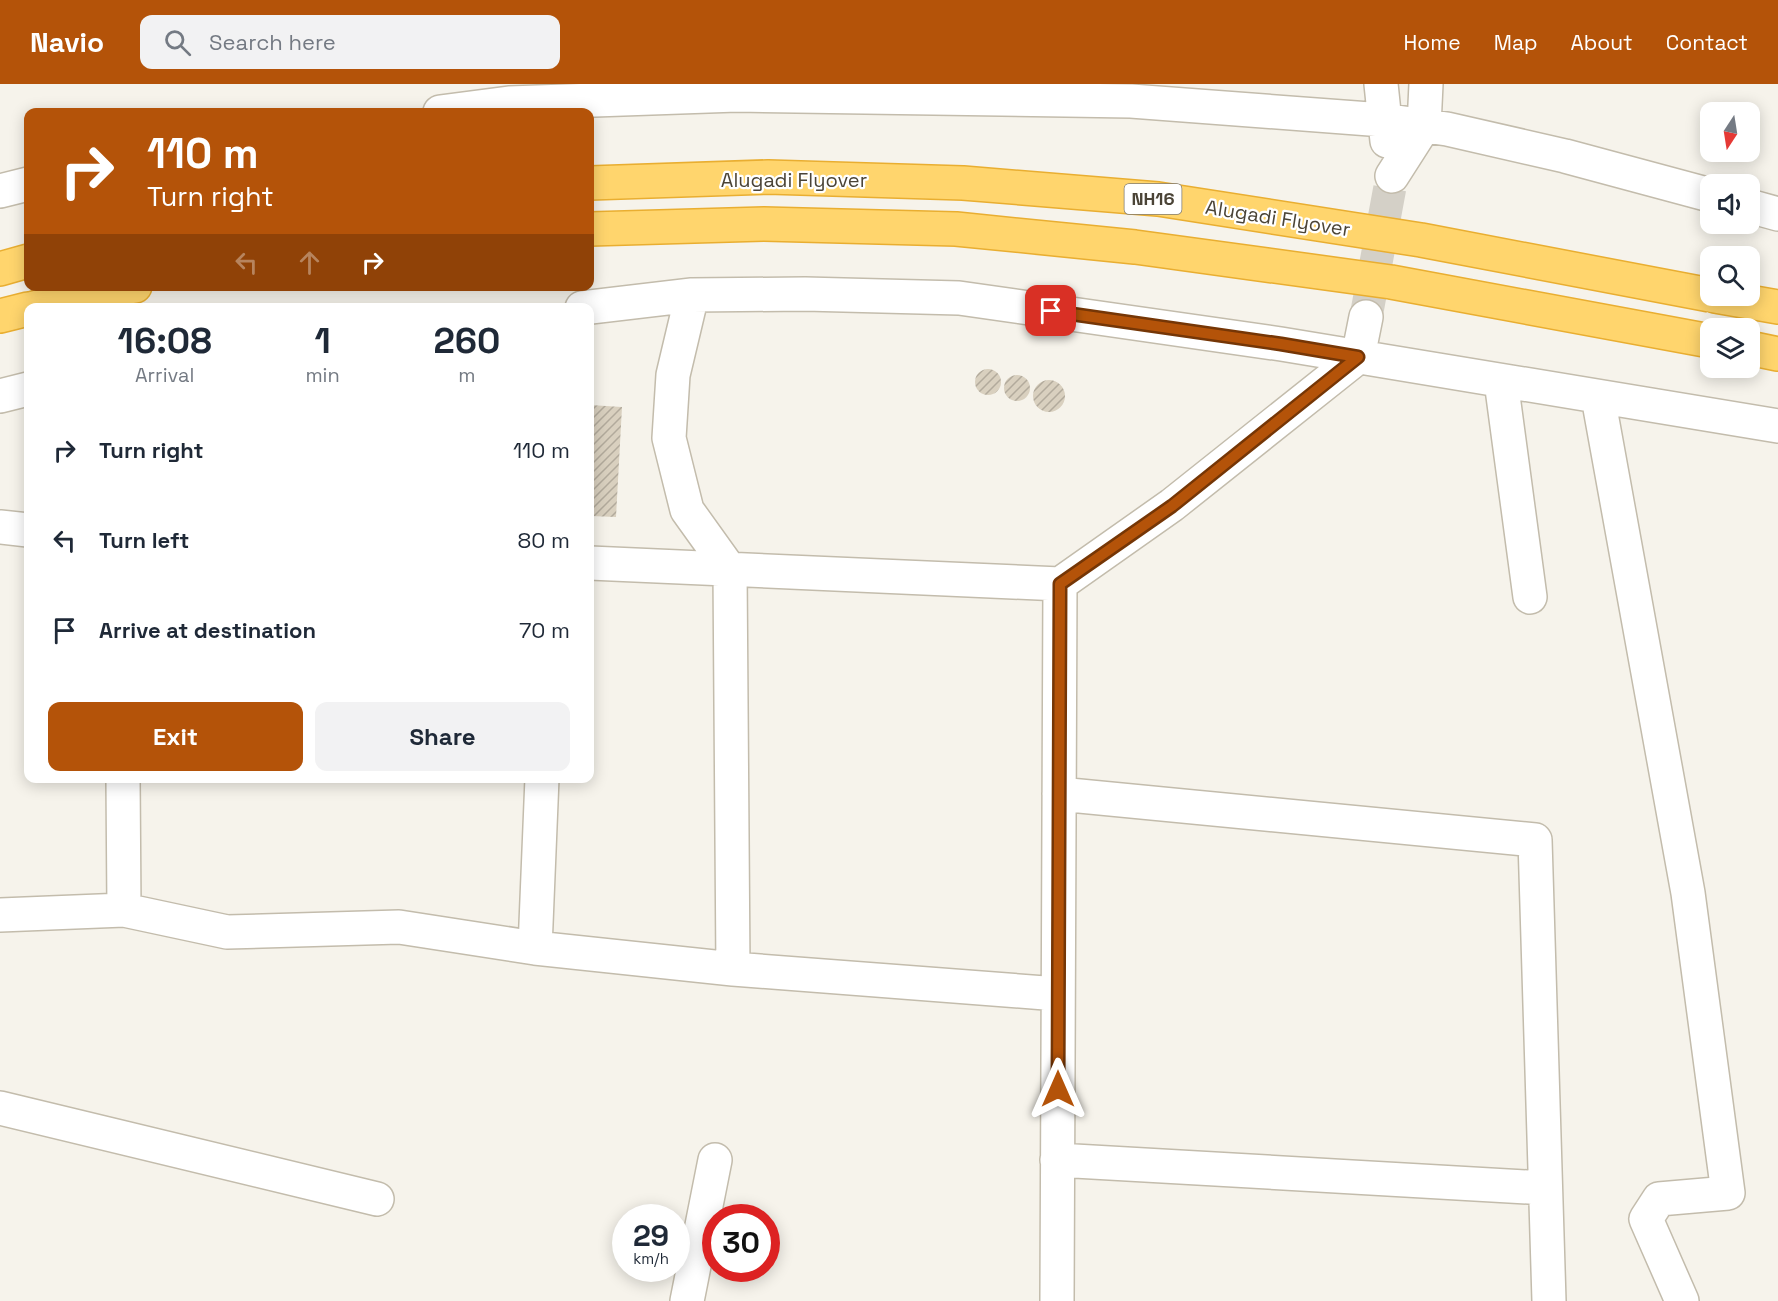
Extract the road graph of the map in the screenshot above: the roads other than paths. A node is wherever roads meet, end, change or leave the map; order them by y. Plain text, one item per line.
1 (1381, 84) edge
2 (1426, 84) edge
3 (471, 108) edge
4 (1383, 120) junction
5 (1424, 126) junction
6 (594, 183) edge
7 (24, 185) edge
8 (0, 191) edge
9 (1700, 192) edge
10 (1760, 209) edge
11 (1778, 214) edge
12 (594, 229) edge
13 (24, 262) edge
14 (0, 269) edge
15 (108, 291) edge
16 (1700, 293) edge
17 (692, 295) junction
18 (52, 303) edge
19 (1760, 305) edge
20 (594, 307) edge
21 (1778, 308) edge
22 (24, 310) edge
23 (0, 316) edge
24 (1366, 318) tunnel mouth
25 (1700, 339) edge
26 (1760, 350) edge
27 (1778, 354) edge
28 (1358, 357) junction
29 (1501, 381) junction
30 (24, 390) edge
31 (0, 396) edge
32 (1598, 397) junction
33 (1778, 426) edge
34 (0, 527) edge
35 (24, 530) edge
36 (594, 563) edge
37 (730, 570) junction
38 (1060, 584) junction
39 (1530, 597) dead end
40 (123, 783) edge
41 (543, 783) edge
42 (1059, 794) junction
43 (124, 910) junction
44 (0, 915) edge
45 (535, 948) junction
46 (733, 969) junction
47 (1058, 994) junction
48 (0, 1108) edge
49 (715, 1160) dead end
50 (1057, 1160) junction
51 (1545, 1188) junction
52 (377, 1199) dead end
53 (687, 1301) edge
54 (1057, 1301) edge
55 (1549, 1301) edge
56 (1682, 1301) edge

1 - 4 street
2 - 5 street
3 - 4 street
4 - 5 street
4 - 5 street
5 - 9 street
6 - 16 highway, Alugadi Flyover / NH16, bridge
7 - 8 street
10 - 11 street
12 - 25 highway, bridge
13 - 14 highway
15 - 18 highway
17 - 20 street
17 - 28 street
17 - 37 street
19 - 21 highway
22 - 23 highway
24 - 28 street
26 - 27 highway
28 - 29 street
28 - 38 street
29 - 32 street
29 - 39 street
30 - 31 street
32 - 33 street
32 - 56 street
34 - 35 street
36 - 37 street
37 - 38 street
37 - 46 street
38 - 42 street
40 - 43 street
41 - 45 street
42 - 47 street
42 - 51 street
43 - 44 street
43 - 45 street
45 - 46 street
46 - 47 street
47 - 50 street
48 - 52 street
49 - 53 street
50 - 51 street
50 - 54 street
51 - 55 street

